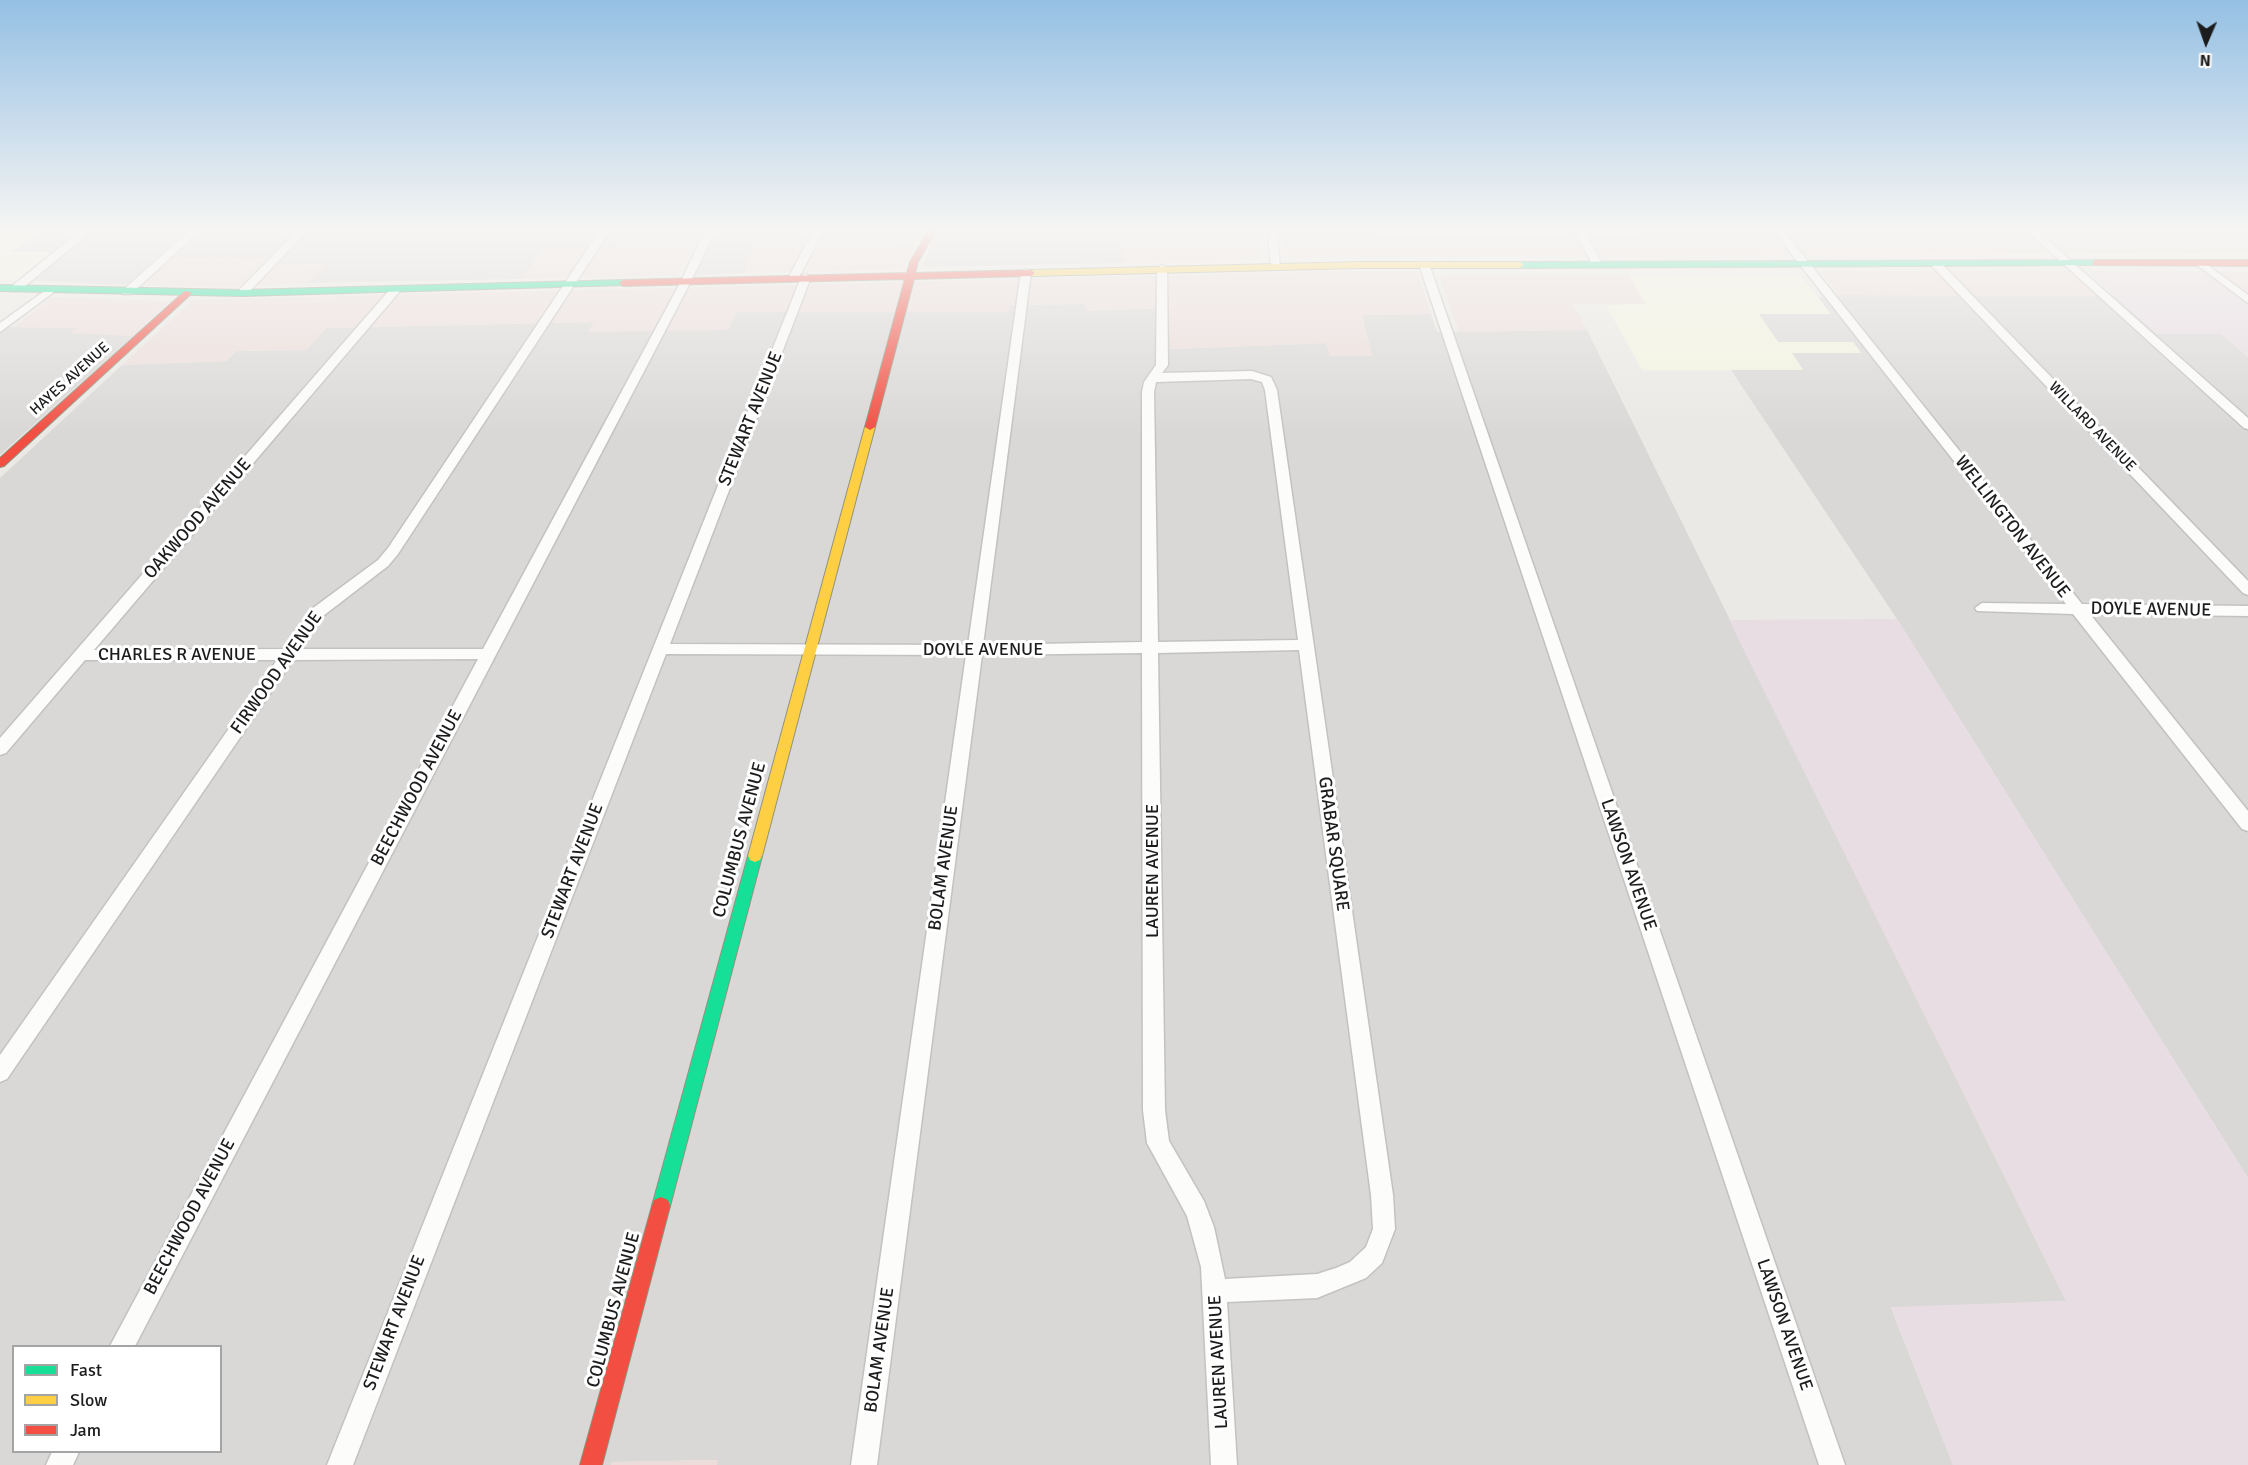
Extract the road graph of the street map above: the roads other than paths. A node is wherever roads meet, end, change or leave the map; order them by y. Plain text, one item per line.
1 (41, 297) edge
2 (183, 297) edge
3 (389, 297) edge
4 (561, 297) edge
5 (676, 297) edge
6 (792, 297) edge
7 (904, 297) edge
8 (1023, 297) edge
9 (1162, 297) edge
10 (1435, 297) edge
11 (1832, 297) edge
12 (1968, 297) edge
13 (2107, 297) edge
14 (0, 329) edge
15 (1154, 377) junction
16 (2248, 425) edge
17 (0, 464) edge
18 (2248, 591) edge
19 (1982, 608) dead end
20 (2077, 609) junction
21 (2248, 610) edge
22 (1306, 645) junction
23 (660, 649) junction
24 (1149, 649) junction
25 (809, 650) junction
26 (974, 650) junction
27 (488, 654) junction
28 (81, 655) junction
29 (288, 655) junction
30 (1, 746) edge
31 (2248, 824) edge
32 (0, 1072) edge
33 (1216, 1291) junction
34 (123, 1345) edge
35 (340, 1465) edge
36 (591, 1465) edge
37 (864, 1465) edge
38 (1224, 1465) edge
39 (1832, 1465) edge

1 - 14 street
2 - 17 main road, HAYES AVENUE
3 - 28 street, OAKWOOD AVENUE
4 - 29 street, FIRWOOD AVENUE
5 - 27 street, BEECHWOOD AVENUE
6 - 23 street, STEWART AVENUE
7 - 25 main road, COLUMBUS AVENUE
8 - 26 street, BOLAM AVENUE
9 - 15 street, LAUREN AVENUE
10 - 39 street, LAWSON AVENUE
11 - 20 street, WELLINGTON AVENUE
12 - 18 street, WILLARD AVENUE
13 - 16 street
15 - 22 street, GRABAR SQUARE
15 - 24 street, LAUREN AVENUE
19 - 20 street, DOYLE AVENUE
20 - 21 street, DOYLE AVENUE
20 - 31 street, WELLINGTON AVENUE
22 - 24 street, DOYLE AVENUE
22 - 33 street, GRABAR SQUARE
23 - 25 street, DOYLE AVENUE
23 - 35 street, STEWART AVENUE
24 - 26 street, DOYLE AVENUE
24 - 33 street, LAUREN AVENUE
25 - 26 street, DOYLE AVENUE
25 - 36 main road, COLUMBUS AVENUE
26 - 37 street, BOLAM AVENUE
27 - 29 street, CHARLES R AVENUE
27 - 34 street, BEECHWOOD AVENUE
28 - 29 street, CHARLES R AVENUE
28 - 30 street, OAKWOOD AVENUE
29 - 32 street, FIRWOOD AVENUE
33 - 38 street, LAUREN AVENUE

